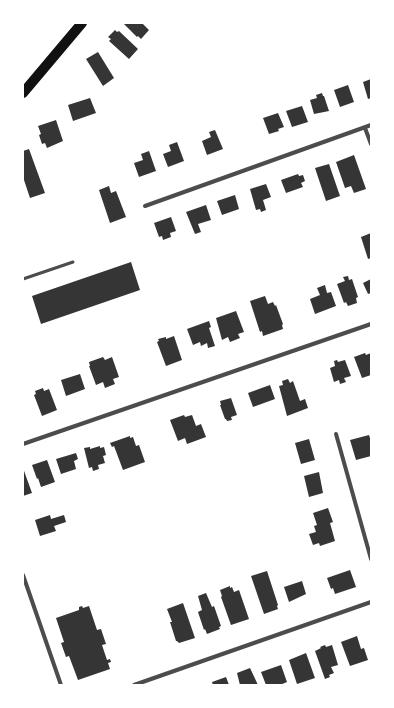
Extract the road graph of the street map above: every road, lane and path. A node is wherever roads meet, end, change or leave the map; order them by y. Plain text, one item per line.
1 (82, 23) edge
2 (23, 93) edge
3 (371, 126) edge
4 (365, 128) junction
5 (371, 144) edge
6 (145, 206) dead end
7 (73, 262) dead end
8 (23, 279) edge
9 (371, 324) edge
10 (336, 434) dead end
11 (23, 444) edge
12 (371, 559) edge
13 (23, 575) edge
14 (371, 602) edge
15 (61, 685) edge
16 (134, 685) edge

1 - 2 main road
3 - 4 street
4 - 5 street
4 - 6 street
7 - 8 lane
9 - 11 street
10 - 12 street
13 - 15 street
14 - 16 street

